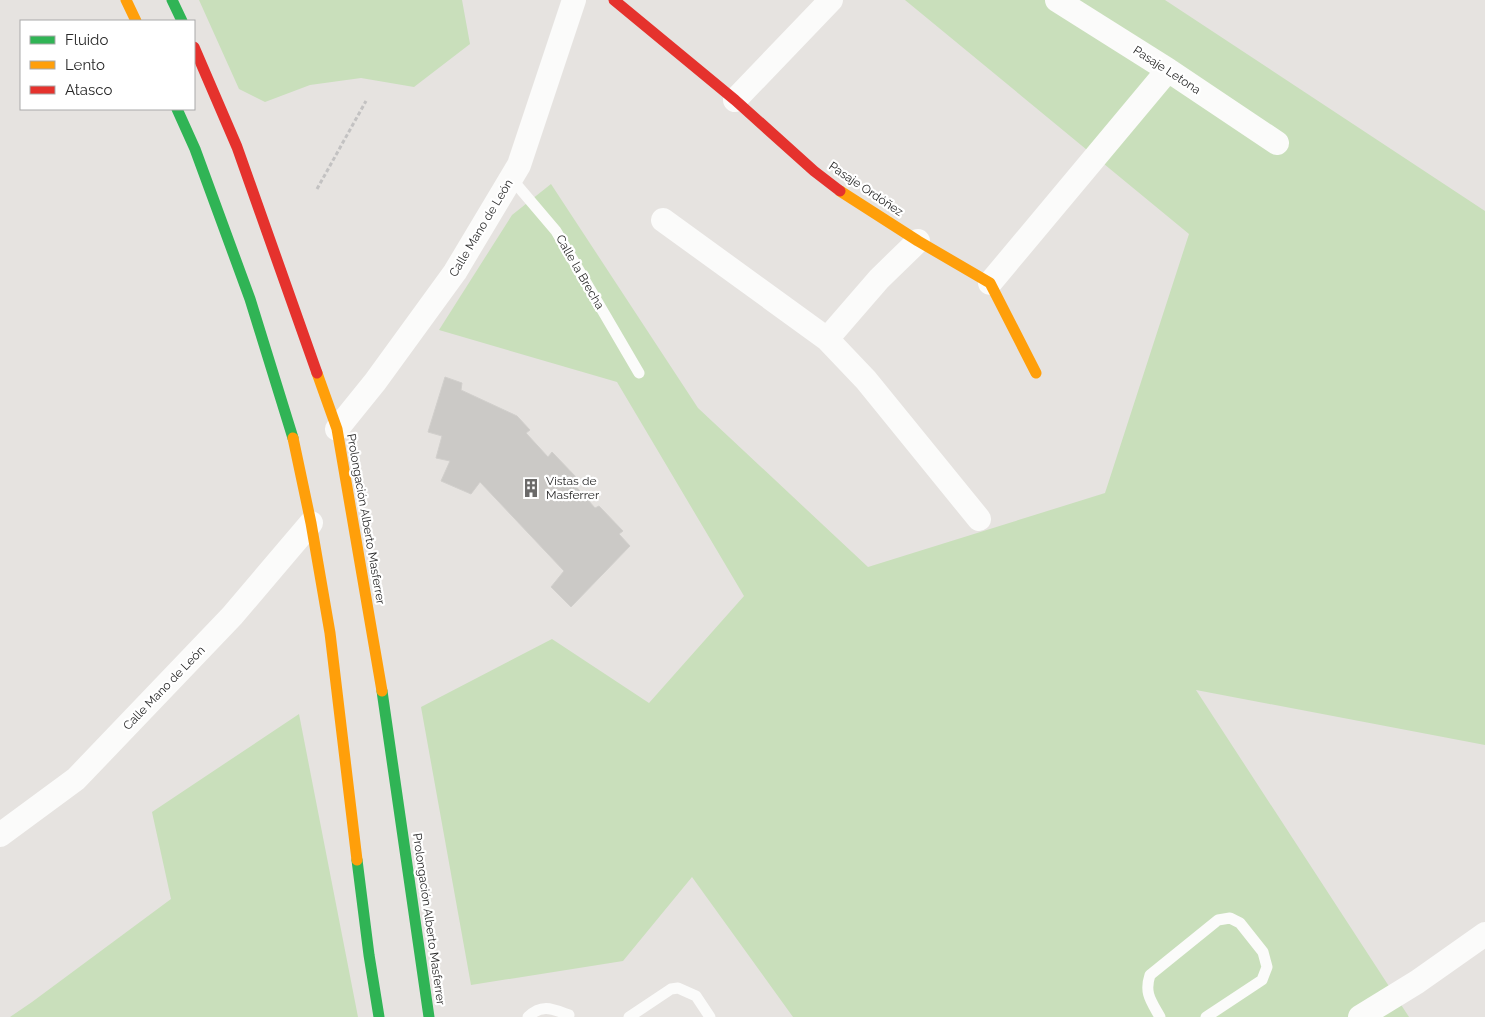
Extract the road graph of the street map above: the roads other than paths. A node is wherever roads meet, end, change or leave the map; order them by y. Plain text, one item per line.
1 (126, 0) edge
2 (172, 0) edge
3 (574, 0) edge
4 (614, 0) edge
5 (831, 0) edge
6 (1057, 0) edge
7 (136, 20) edge
8 (182, 20) edge
9 (195, 49) edge
10 (1168, 70) junction
11 (736, 100) junction
12 (177, 110) edge
13 (1276, 143) dead end
14 (511, 178) junction
15 (663, 220) dead end
16 (918, 241) junction
17 (990, 282) junction
18 (826, 338) junction
19 (639, 373) dead end
20 (1036, 373) dead end
21 (337, 429) junction
22 (979, 519) dead end
23 (311, 523) junction
24 (0, 835) edge
25 (1485, 934) edge
26 (569, 1015) dead end
27 (379, 1017) edge
28 (429, 1017) edge
29 (528, 1017) edge
30 (629, 1017) edge
31 (710, 1017) edge
32 (1160, 1017) edge
33 (1206, 1017) edge
34 (1360, 1017) edge

1 - 7 main road
2 - 8 main road
3 - 14 street, Calle Mano de León
4 - 11 main road, Pasaje Ordóñez
5 - 11 street
6 - 10 street, Pasaje Letona
9 - 21 main road, Prolongación Alberto Masferrer
10 - 13 street, Pasaje Letona
10 - 17 street
11 - 16 main road, Pasaje Ordóñez
12 - 23 main road
14 - 19 lane, Calle la Brecha
14 - 21 street, Calle Mano de León
15 - 18 street
16 - 17 main road, Pasaje Ordóñez
16 - 18 street
17 - 20 main road
18 - 22 street
21 - 28 main road, Prolongación Alberto Masferrer
23 - 24 street, Calle Mano de León
23 - 27 main road
25 - 34 street
26 - 29 lane
30 - 31 lane
32 - 33 lane

